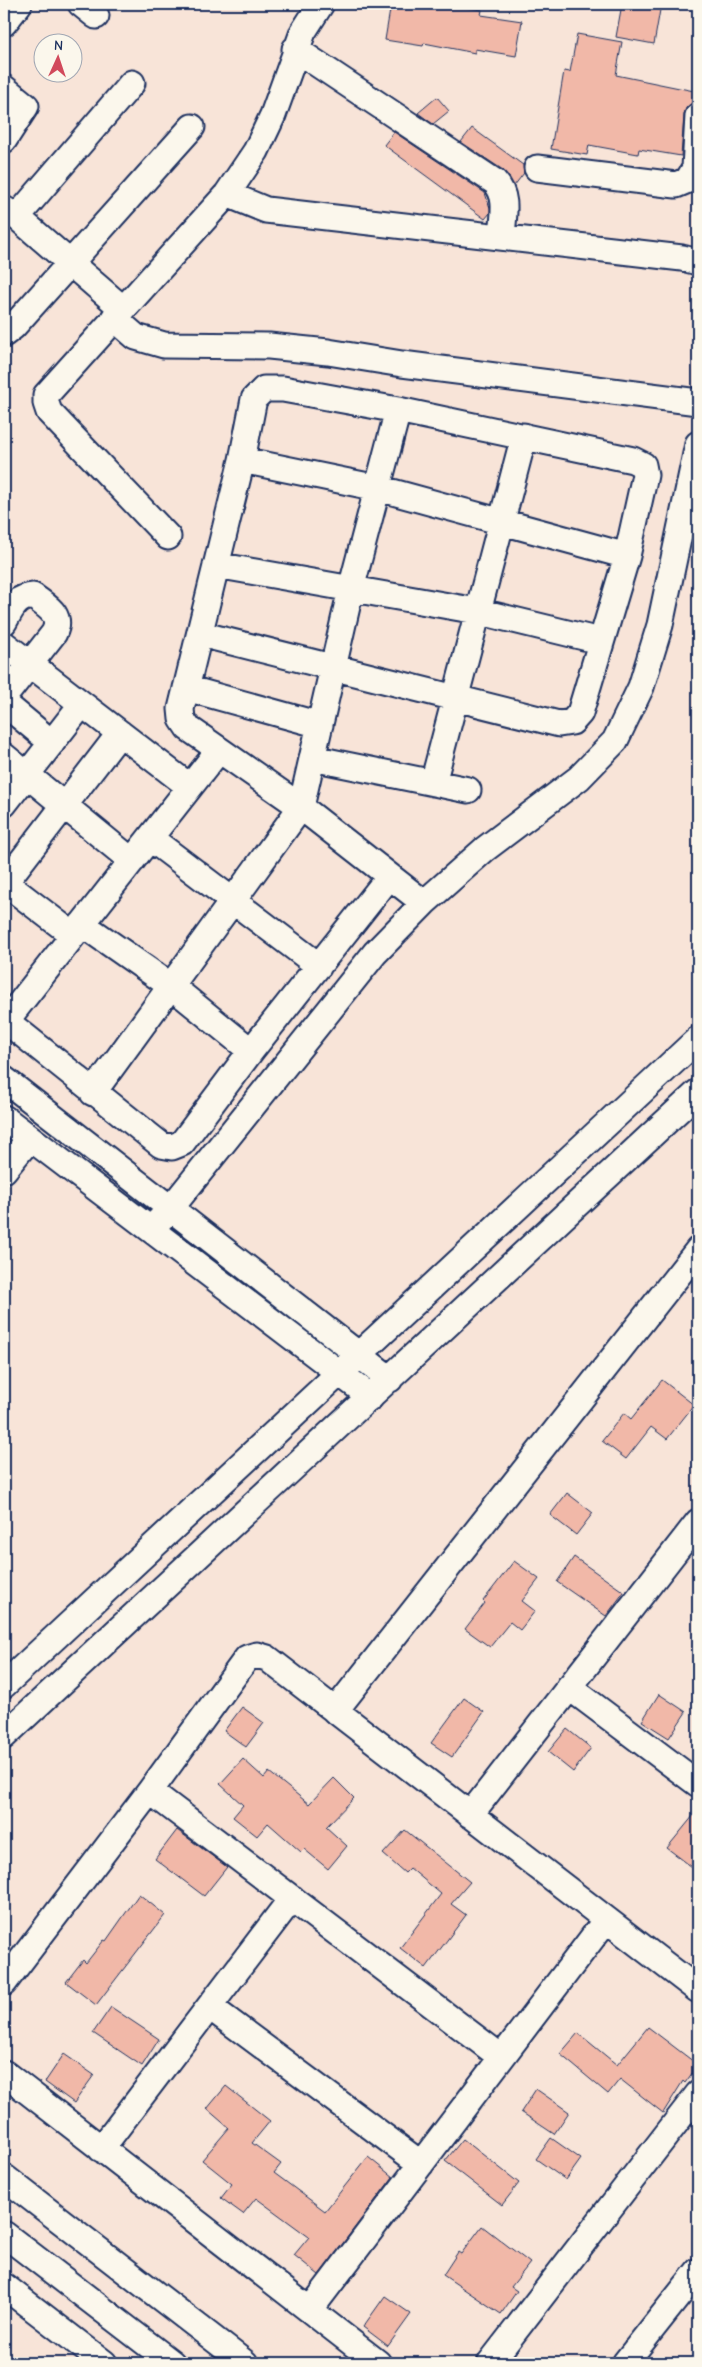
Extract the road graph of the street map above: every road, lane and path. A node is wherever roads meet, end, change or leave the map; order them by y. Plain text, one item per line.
1 (19, 4) edge
2 (321, 4) edge
3 (4, 23) edge
4 (295, 49) junction
5 (132, 83) dead end
6 (4, 88) edge
7 (698, 116) edge
8 (192, 126) dead end
9 (4, 140) edge
10 (537, 168) dead end
11 (227, 194) junction
12 (10, 213) edge
13 (502, 236) junction
14 (698, 262) edge
15 (69, 263) junction
16 (118, 314) junction
17 (4, 334) edge
18 (698, 402) edge
19 (398, 410) junction
20 (524, 436) junction
21 (698, 444) edge
22 (242, 460) junction
23 (378, 488) junction
24 (502, 520) junction
25 (168, 537) dead end
26 (627, 556) junction
27 (216, 565) junction
28 (351, 589) junction
29 (477, 611) junction
30 (4, 622) edge
31 (200, 634) junction
32 (600, 641) junction
33 (4, 644) edge
34 (30, 664) junction
35 (335, 666) junction
36 (186, 688) junction
37 (4, 696) edge
38 (455, 699) junction
39 (4, 704) edge
40 (82, 704) junction
41 (320, 724) junction
42 (120, 733) junction
43 (52, 743) junction
44 (219, 750) junction
45 (4, 756) edge
46 (312, 758) junction
47 (27, 775) junction
48 (434, 783) junction
49 (190, 787) junction
50 (468, 790) dead end
51 (4, 804) edge
52 (65, 806) junction
53 (301, 808) junction
54 (150, 838) junction
55 (132, 861) junction
56 (389, 877) junction
57 (4, 883) edge
58 (234, 900) junction
59 (424, 903) junction
60 (78, 930) junction
61 (319, 966) junction
62 (171, 986) junction
63 (5, 1020) edge
64 (698, 1039) edge
65 (251, 1051) junction
66 (4, 1079) edge
67 (93, 1092) junction
68 (698, 1092) edge
69 (4, 1118) edge
70 (30, 1138) junction
71 (4, 1170) edge
72 (171, 1208) junction
73 (151, 1229) junction
74 (698, 1250) edge
75 (359, 1355) junction
76 (340, 1373) junction
77 (390, 1379) junction
78 (371, 1397) junction
79 (697, 1528) edge
80 (4, 1685) edge
81 (569, 1688) junction
82 (335, 1711) junction
83 (4, 1736) edge
84 (695, 1776) edge
85 (150, 1791) junction
86 (470, 1815) junction
87 (292, 1898) junction
88 (606, 1920) junction
89 (4, 1983) edge
90 (698, 1990) edge
91 (210, 2006) junction
92 (501, 2057) junction
93 (4, 2073) edge
94 (698, 2094) edge
95 (101, 2149) junction
96 (421, 2164) junction
97 (4, 2177) edge
98 (4, 2234) edge
99 (698, 2271) edge
100 (4, 2286) edge
101 (310, 2310) junction
102 (104, 2363) edge
103 (172, 2363) edge
104 (245, 2363) edge
105 (378, 2363) edge
106 (490, 2363) edge
107 (625, 2363) edge

1 - 3 street
2 - 4 street
4 - 11 street
4 - 13 street
5 - 12 street
6 - 9 street
7 - 10 street
8 - 15 street
11 - 13 street
11 - 16 street
12 - 15 street
13 - 14 street
15 - 16 street
15 - 17 street
16 - 18 street
16 - 25 street
19 - 20 street
19 - 22 street
19 - 23 street
20 - 24 street
20 - 26 street
21 - 59 street
22 - 23 street
22 - 27 street
23 - 24 street
23 - 28 street
24 - 26 street
24 - 29 street
26 - 32 street
27 - 28 street
27 - 31 street
28 - 29 street
28 - 35 street
29 - 32 street
29 - 38 street
30 - 34 street
31 - 35 street
31 - 36 street
32 - 38 street
33 - 34 street
34 - 37 street
34 - 40 street
35 - 38 street
35 - 41 street
36 - 41 street
36 - 44 street
38 - 48 street
39 - 43 street
40 - 42 street
40 - 43 street
41 - 46 street
42 - 49 street
42 - 52 street
43 - 47 street
44 - 49 street
44 - 53 street
45 - 47 street
46 - 48 street
46 - 53 street
47 - 51 street
47 - 52 street
48 - 50 street
49 - 54 street
52 - 55 street
52 - 57 street
53 - 56 street
53 - 58 street
54 - 55 street
54 - 58 street
55 - 60 street
56 - 59 street
56 - 61 street
57 - 60 street
58 - 61 street
58 - 62 street
59 - 72 street
60 - 62 street
60 - 63 street
61 - 65 street
62 - 65 street
62 - 67 street
63 - 67 street
64 - 75 street
65 - 67 street
66 - 72 street
68 - 77 street
69 - 70 street
70 - 71 street
70 - 73 street
72 - 73 street
72 - 75 street
73 - 76 street
74 - 82 street
75 - 76 street
75 - 77 street
76 - 78 street
76 - 80 street
77 - 78 street
78 - 83 street
79 - 81 street
81 - 84 street
81 - 86 street
82 - 85 street
82 - 86 street
85 - 87 street
85 - 89 street
86 - 88 street
87 - 91 street
87 - 92 street
88 - 90 street
88 - 92 street
91 - 95 street
91 - 96 street
92 - 96 street
93 - 95 street
94 - 106 street
95 - 101 street
96 - 101 street
97 - 104 street
98 - 103 street
99 - 107 street
100 - 102 street
101 - 105 street

